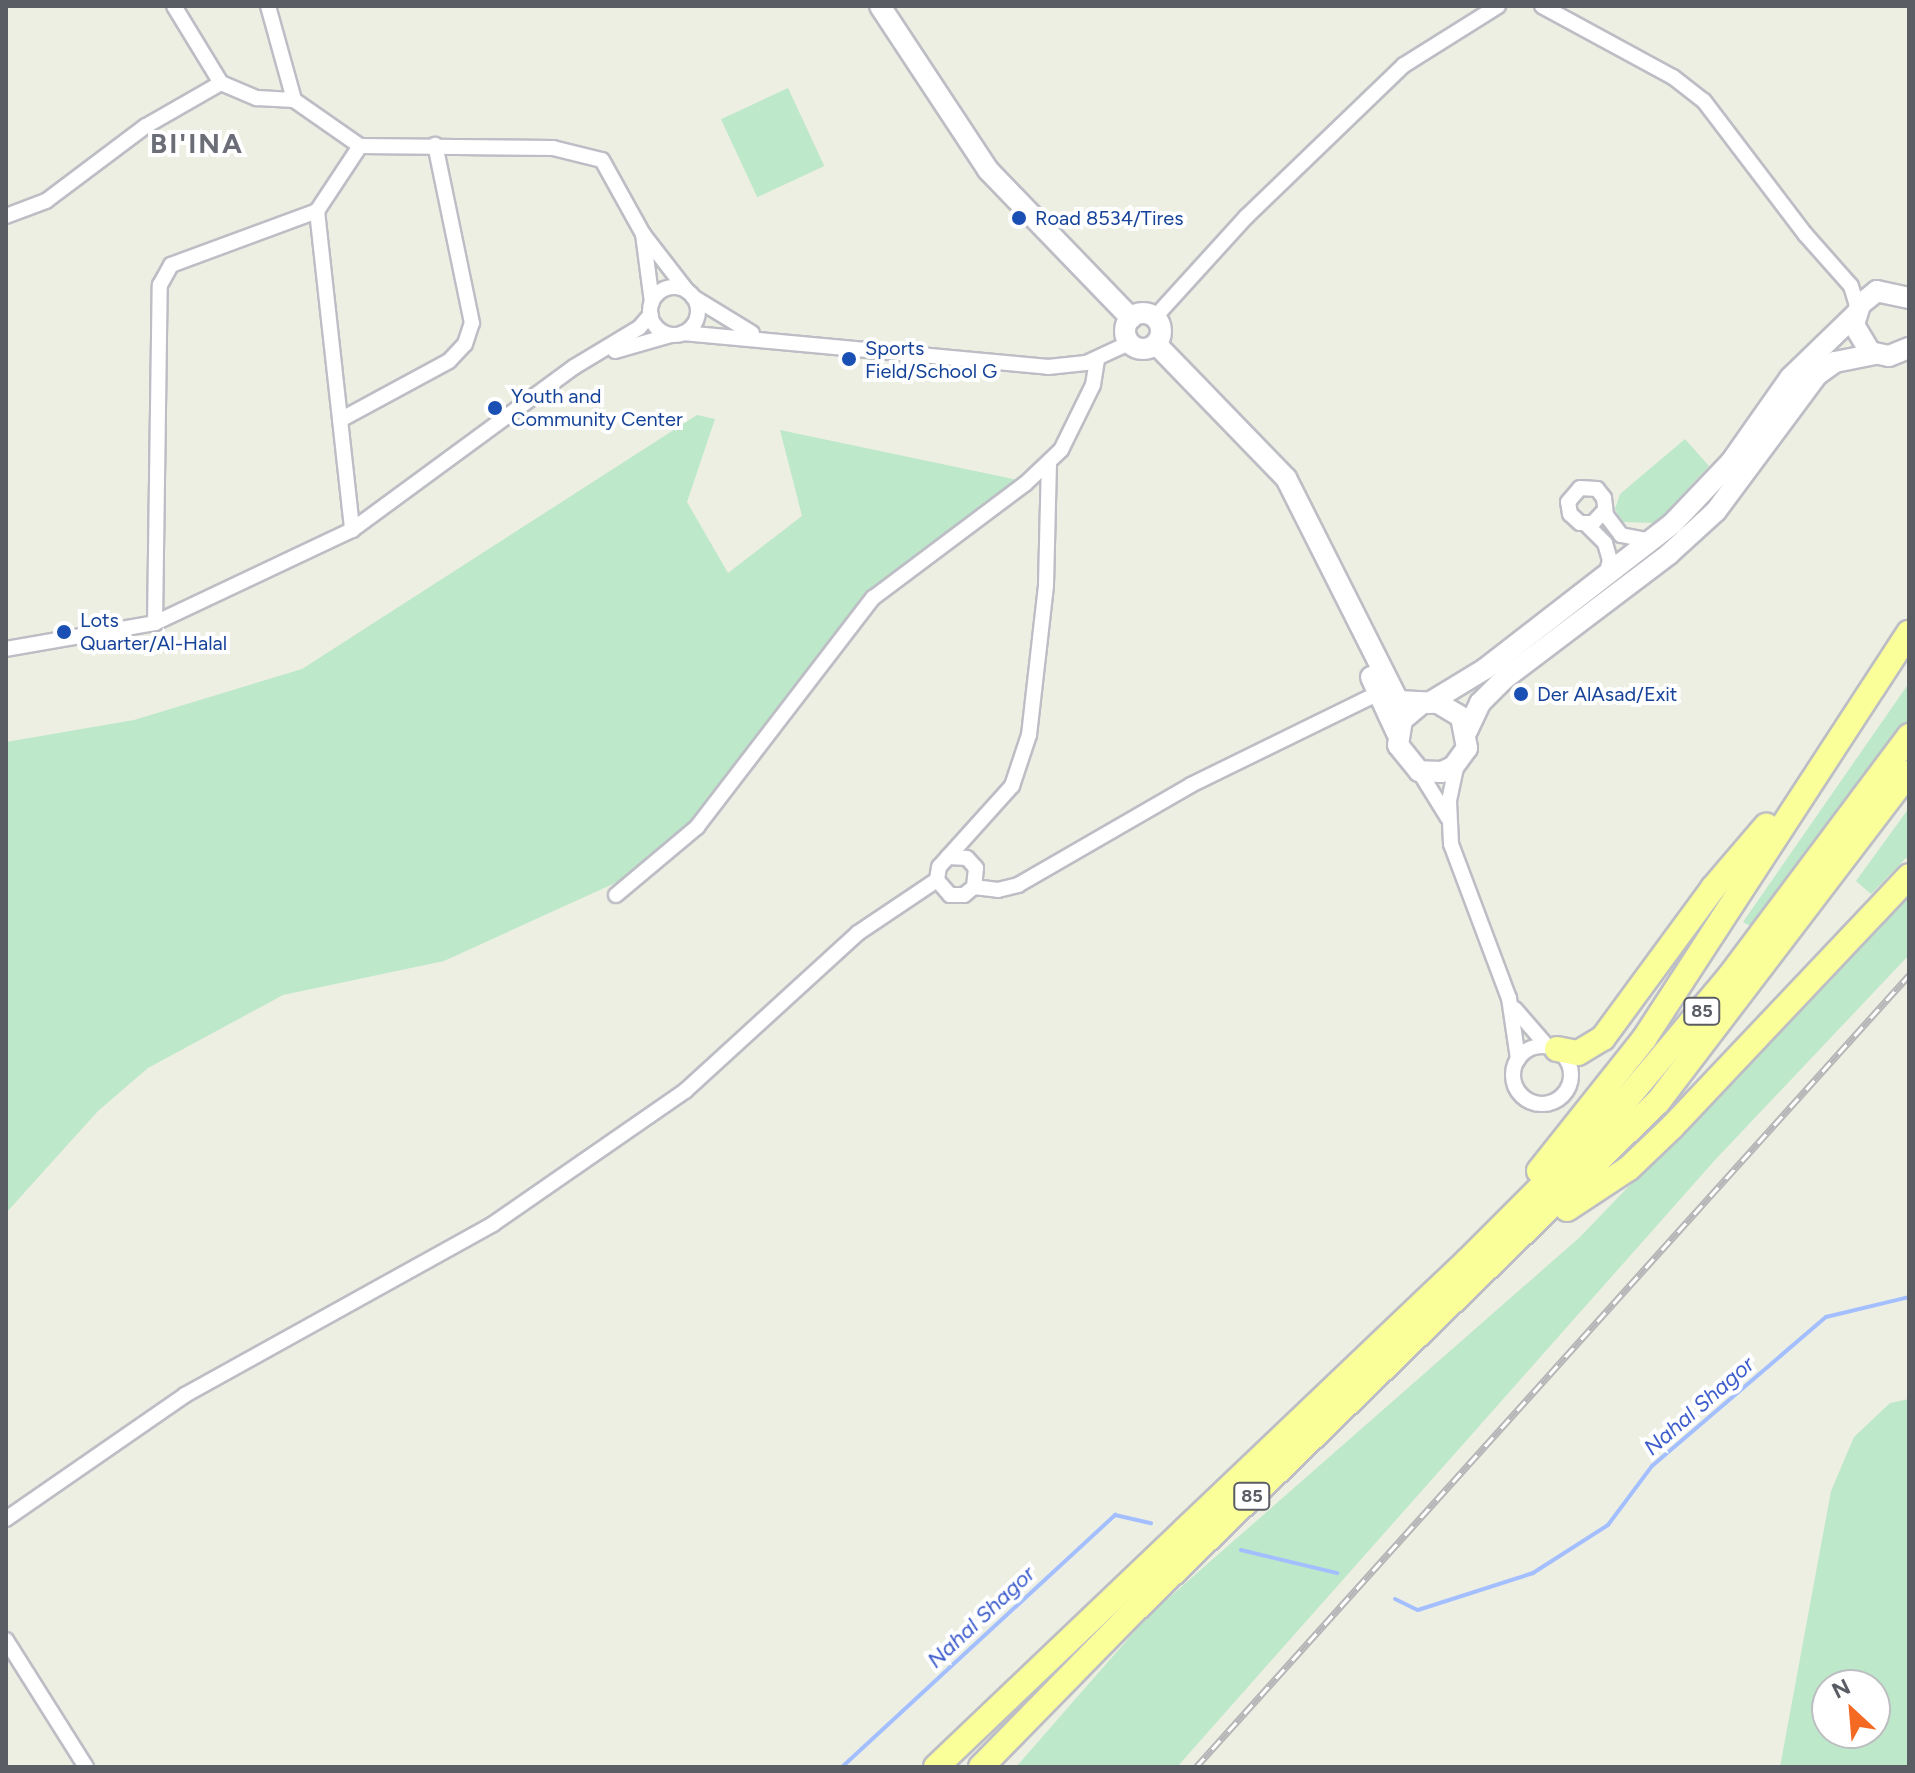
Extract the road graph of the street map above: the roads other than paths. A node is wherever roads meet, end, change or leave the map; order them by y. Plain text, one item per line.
1 (174, 6) edge
2 (268, 6) edge
3 (880, 6) edge
4 (1498, 6) edge
5 (1542, 6) edge
6 (221, 83) junction
7 (294, 100) junction
8 (435, 145) junction
9 (360, 146) junction
10 (317, 211) junction
11 (6, 216) edge
12 (643, 234) junction
13 (1832, 263) junction
14 (1888, 290) junction
15 (690, 294) junction
16 (1909, 298) edge
17 (652, 308) junction
18 (1856, 312) junction
19 (1155, 317) junction
20 (1131, 318) junction
21 (677, 334) junction
22 (760, 337) junction
23 (1129, 343) junction
24 (1156, 344) junction
25 (1909, 349) edge
26 (1875, 354) junction
27 (1097, 359) junction
28 (574, 367) junction
29 (340, 420) junction
30 (1049, 462) junction
31 (1605, 510) junction
32 (1586, 524) junction
33 (352, 530) junction
34 (1652, 541) junction
35 (1606, 576) junction
36 (155, 623) junction
37 (1909, 633) edge
38 (6, 649) edge
39 (1383, 690) junction
40 (1424, 704) junction
41 (1467, 731) junction
42 (1397, 733) junction
43 (1909, 736) edge
44 (1457, 763) junction
45 (1419, 771) junction
46 (1909, 773) edge
47 (1808, 780) junction
48 (1448, 818) junction
49 (948, 857) junction
50 (1909, 876) edge
51 (937, 880) junction
52 (974, 887) junction
53 (616, 895) dead end
54 (1509, 998) junction
55 (1552, 1047) junction
56 (1518, 1059) junction
57 (1525, 1236) junction
58 (1467, 1261) junction
59 (6, 1519) edge
60 (6, 1640) edge
61 (86, 1767) edge
62 (936, 1767) edge
63 (981, 1767) edge

1 - 6 street
2 - 7 street
3 - 20 main road
4 - 19 street
5 - 13 street
6 - 7 street
6 - 11 street
7 - 9 street
8 - 9 street
8 - 12 street
8 - 29 street
9 - 10 street
10 - 29 street
10 - 36 street
12 - 15 street
12 - 17 street
13 - 14 street
13 - 18 street
14 - 16 main road
14 - 18 main road
15 - 17 street
15 - 21 street
15 - 22 street
17 - 21 street
17 - 28 street
18 - 26 main road
18 - 34 main road
19 - 20 main road
19 - 24 main road
20 - 23 main road
21 - 22 street
21 - 28 street
22 - 27 street
23 - 24 main road
23 - 27 street
24 - 39 main road
25 - 26 main road
26 - 41 main road
27 - 30 street
28 - 33 street
29 - 33 street
30 - 49 street
30 - 53 street
31 - 32 street
31 - 32 street
31 - 34 street
32 - 35 street
33 - 36 street
34 - 35 main road
35 - 40 main road
36 - 38 street
37 - 47 highway
39 - 40 main road
39 - 42 main road
39 - 52 street
40 - 41 main road
40 - 42 main road
41 - 44 main road
42 - 45 main road
43 - 58 highway, 85
44 - 45 main road
44 - 48 street
45 - 48 street
46 - 57 highway, 85
47 - 55 highway
47 - 58 highway
48 - 54 street
49 - 51 street
49 - 52 street
50 - 57 highway
51 - 52 street
51 - 59 street
54 - 55 street
54 - 56 street
55 - 56 street
55 - 56 street
57 - 63 highway, 85
58 - 62 highway, 85
60 - 61 street

